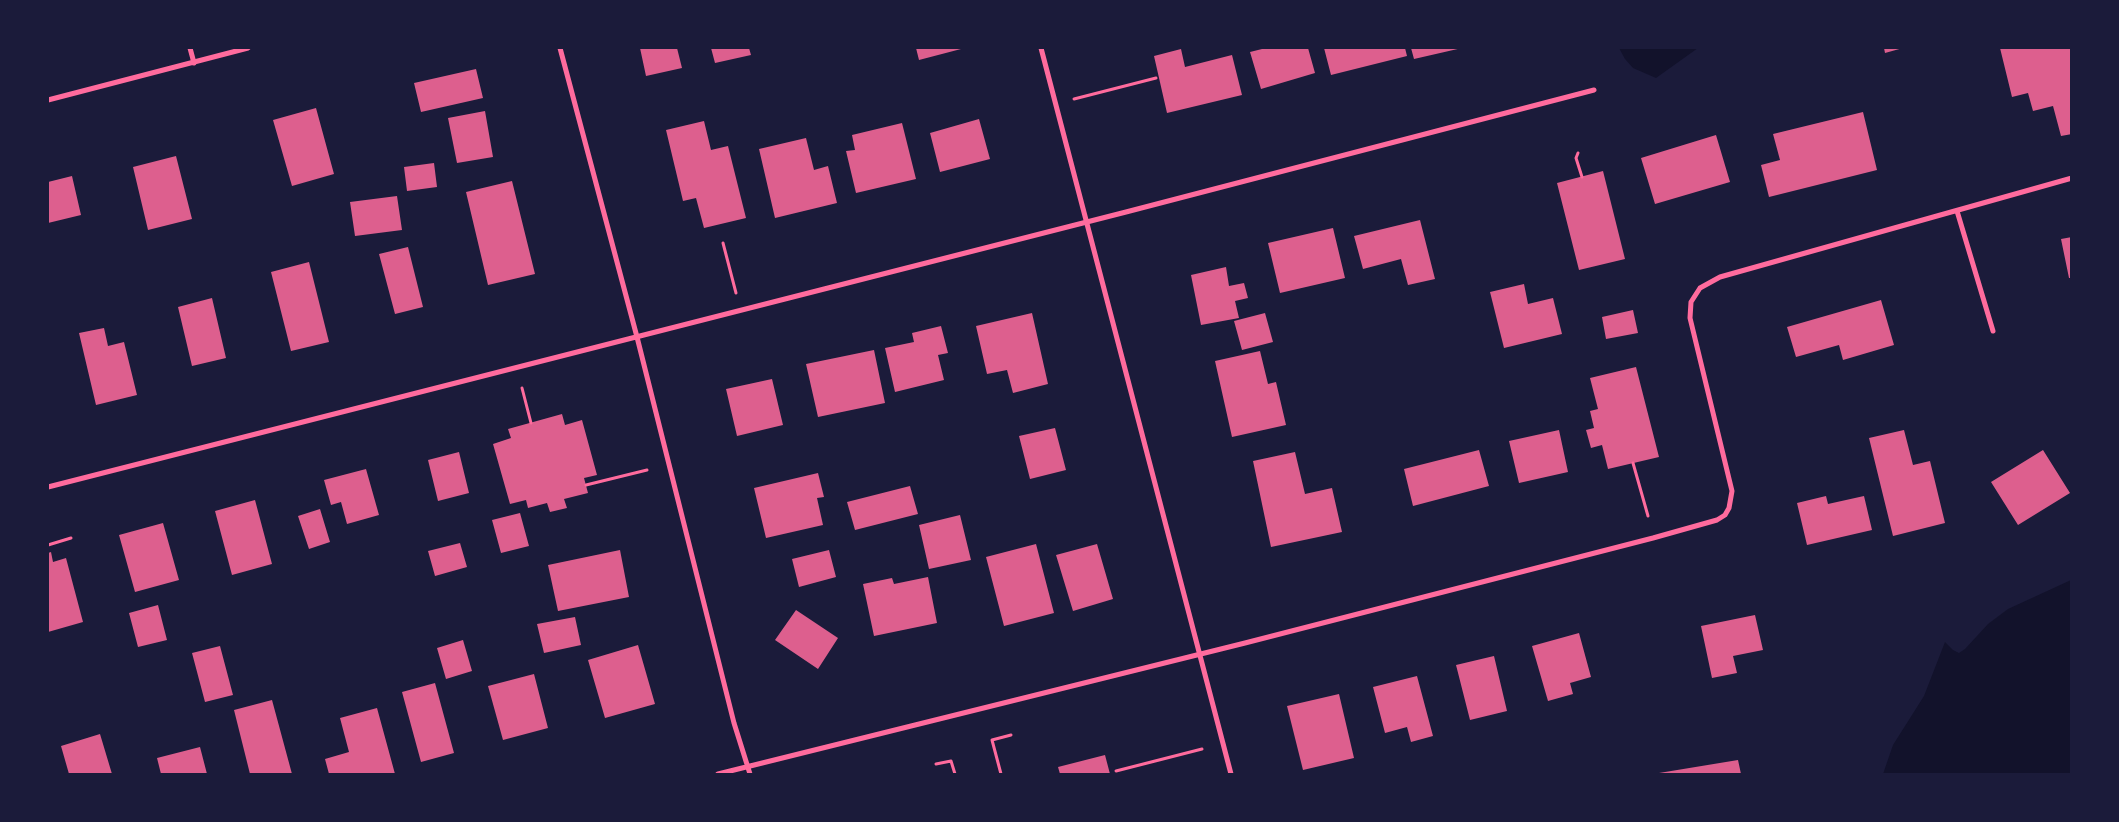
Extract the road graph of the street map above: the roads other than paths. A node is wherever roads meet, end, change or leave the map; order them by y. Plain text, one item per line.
1 (190, 48) edge
2 (248, 48) edge
3 (560, 48) edge
4 (1042, 48) edge
5 (194, 62) junction
6 (1594, 90) dead end
7 (48, 100) edge
8 (2072, 178) edge
9 (1957, 211) junction
10 (1087, 221) junction
11 (1993, 332) dead end
12 (637, 337) junction
13 (48, 487) edge
14 (1200, 654) junction
15 (748, 766) junction
16 (718, 774) edge
17 (750, 774) edge
18 (1231, 774) edge

1 - 5 street
2 - 5 street
3 - 12 street
4 - 10 street
5 - 7 street
6 - 10 street
8 - 9 street
9 - 11 street
9 - 14 street
10 - 12 street
10 - 14 street
12 - 13 street
12 - 15 street
14 - 15 street
14 - 18 street
15 - 16 street
15 - 17 street

